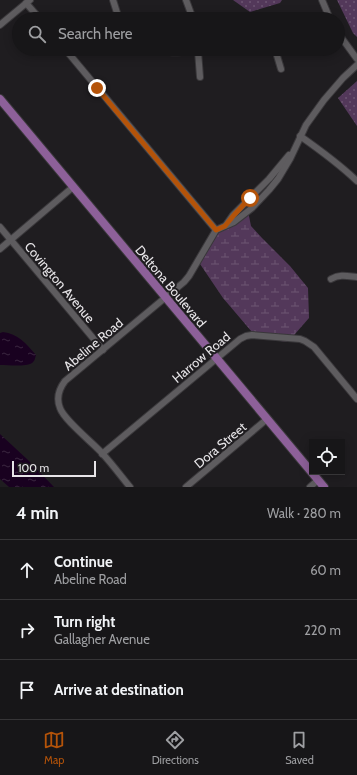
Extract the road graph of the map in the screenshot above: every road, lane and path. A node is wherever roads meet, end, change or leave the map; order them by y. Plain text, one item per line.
1 (113, 0) edge
2 (186, 0) edge
3 (322, 0) edge
4 (28, 2) edge
5 (16, 12) edge
6 (35, 12) edge
7 (117, 12) edge
8 (190, 12) edge
9 (327, 12) edge
10 (12, 15) edge
11 (0, 25) edge
12 (345, 43) edge
13 (71, 56) edge
14 (198, 56) edge
15 (277, 56) edge
16 (357, 59) edge
17 (357, 65) edge
18 (281, 69) dead end
19 (200, 77) dead end
20 (0, 100) edge
21 (300, 136) junction
22 (357, 181) edge
23 (73, 187) junction
24 (0, 227) edge
25 (216, 230) junction
26 (10, 240) junction
27 (0, 249) edge
28 (357, 277) edge
29 (331, 279) dead end
30 (165, 297) junction
31 (102, 350) junction
32 (216, 358) junction
33 (357, 399) edge
34 (267, 419) junction
35 (102, 454) junction
36 (318, 480) junction
37 (130, 487) edge
38 (186, 487) edge
39 (310, 487) edge
40 (324, 487) edge

1 - 7 street
2 - 8 street
3 - 9 street
4 - 5 street
4 - 6 street
10 - 11 street
12 - 16 street
13 - 25 street
14 - 19 street
15 - 18 street
17 - 21 street
20 - 23 main road, Deltona Boulevard
21 - 22 street
21 - 25 street
23 - 26 street
23 - 30 main road, Deltona Boulevard
24 - 26 street, Covington Avenue
25 - 30 street, Abeline Road
26 - 27 street
26 - 31 street, Covington Avenue
28 - 29 street
30 - 31 street, Abeline Road
30 - 32 main road, Deltona Boulevard
31 - 35 street, Abeline Road
32 - 33 street, Harrow Road
32 - 34 main road, Deltona Boulevard
32 - 35 street, Harrow Road
34 - 36 main road, Deltona Boulevard
34 - 38 street, Dora Street
35 - 37 street, Abeline Road
36 - 39 street
36 - 40 main road, Deltona Boulevard

